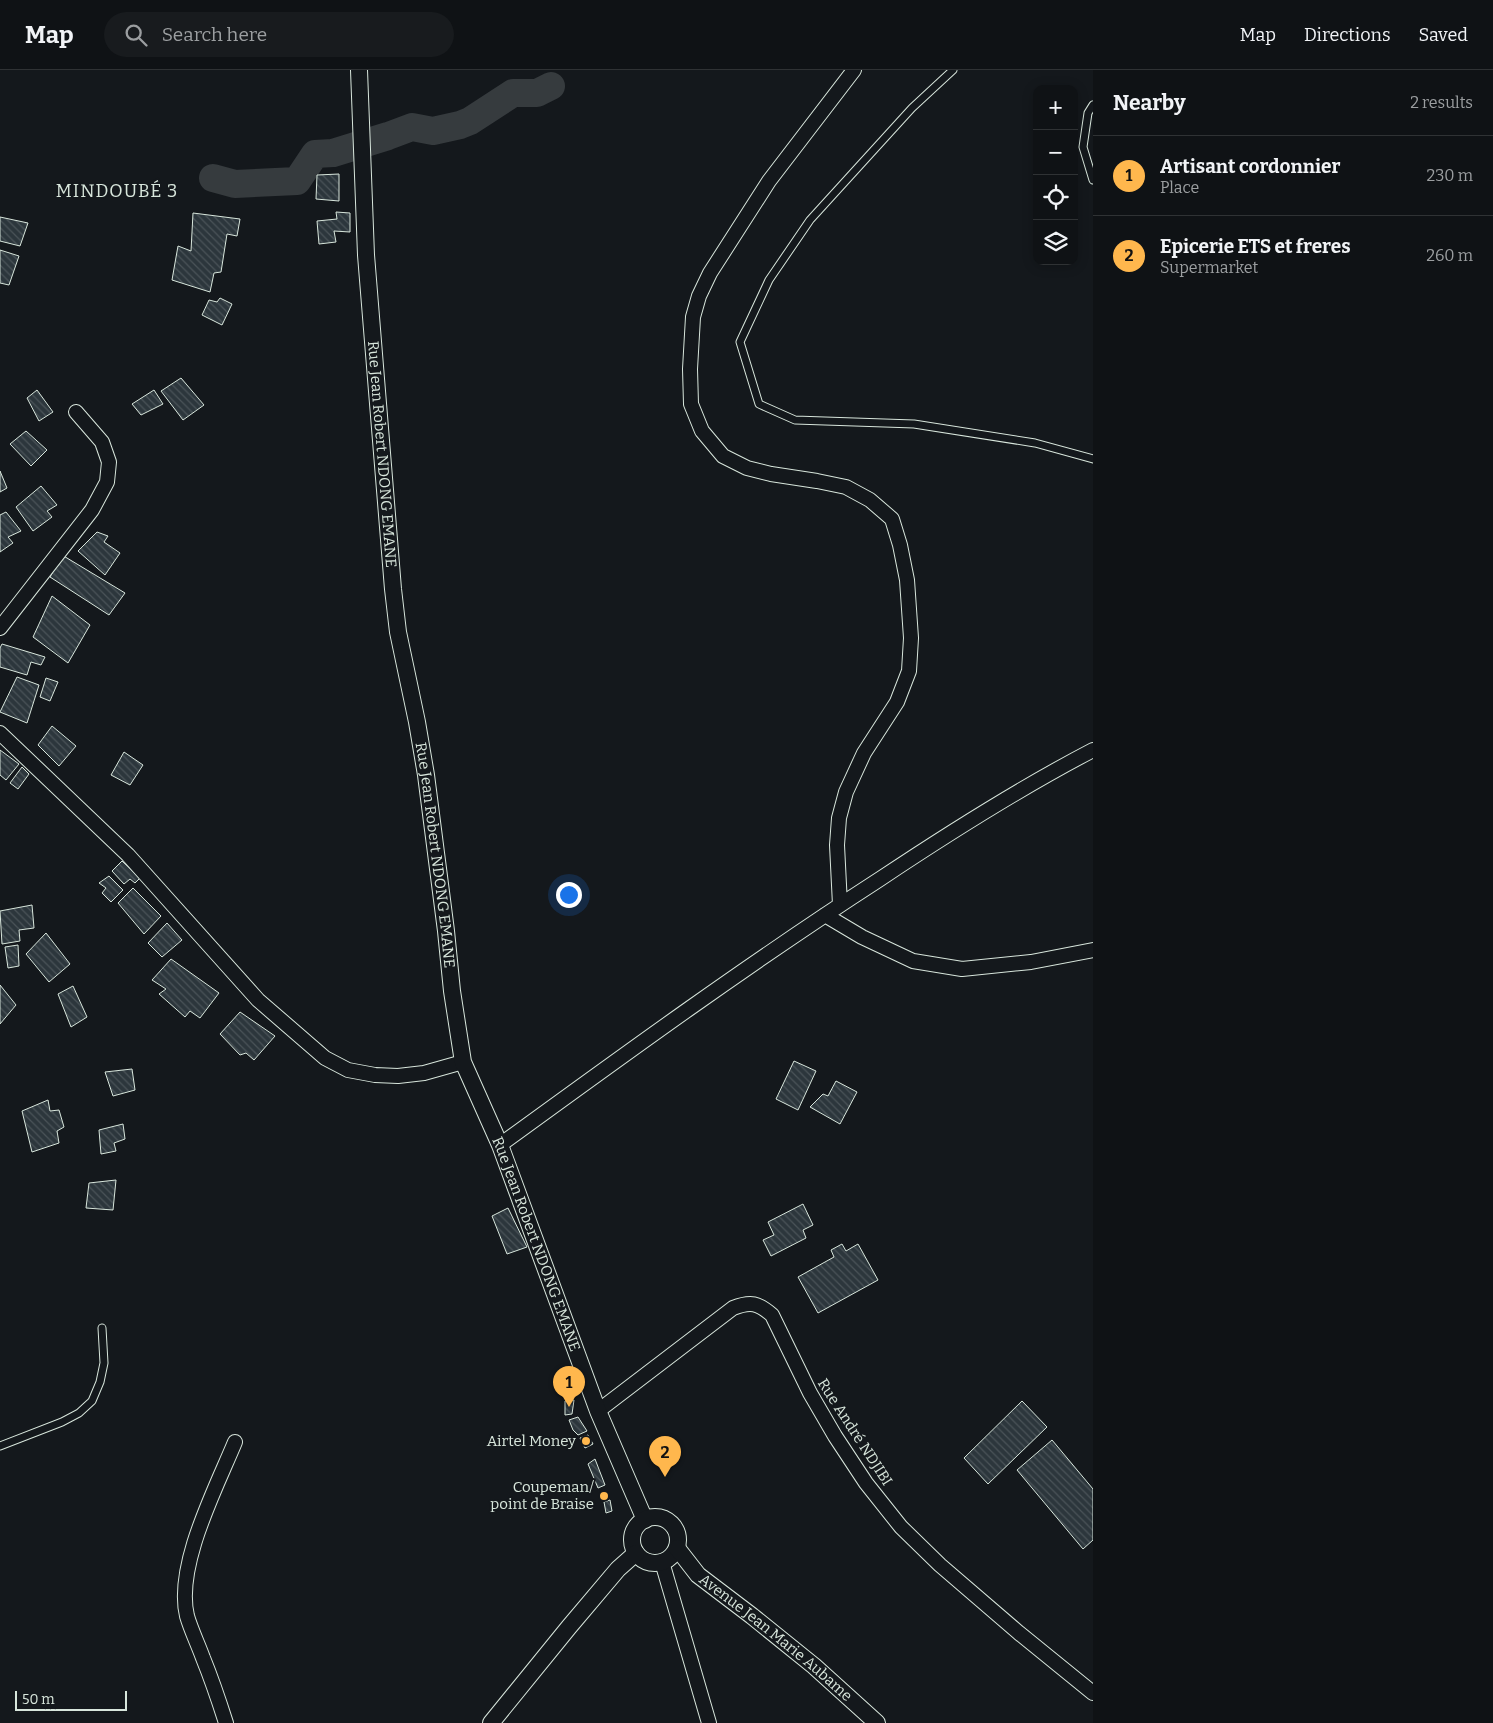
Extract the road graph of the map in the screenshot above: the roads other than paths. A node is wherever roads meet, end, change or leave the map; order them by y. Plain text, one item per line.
1 (359, 70) edge
2 (854, 70) edge
3 (953, 70) edge
4 (1093, 104) edge
5 (1093, 180) edge
6 (76, 412) dead end
7 (1093, 459) edge
8 (0, 628) edge
9 (0, 733) edge
10 (1093, 750) edge
11 (840, 905) junction
12 (824, 915) junction
13 (1093, 950) edge
14 (464, 1062) junction
15 (500, 1145) junction
16 (102, 1328) dead end
17 (598, 1412) junction
18 (235, 1442) dead end
19 (0, 1446) edge
20 (645, 1520) junction
21 (677, 1548) junction
22 (636, 1553) junction
23 (662, 1562) junction
24 (1093, 1693) edge
25 (226, 1723) edge
26 (491, 1723) edge
27 (709, 1723) edge
28 (877, 1723) edge

1 - 14 street, Rue Jean Robert NDONG EMANE
2 - 11 street
3 - 7 lane
4 - 5 lane
6 - 8 street
9 - 14 street
10 - 11 street
11 - 12 street
12 - 13 street
12 - 15 street
14 - 15 street, Rue Jean Robert NDONG EMANE
15 - 17 street, Rue Jean Robert NDONG EMANE
16 - 19 lane
17 - 20 street, Rue Jean Robert NDONG EMANE
17 - 24 street, Rue André NDJIBI
18 - 25 street
20 - 21 street
20 - 22 street
21 - 23 street
21 - 28 street, Avenue Jean Marie Aubame
22 - 23 street
22 - 26 street
23 - 27 street

